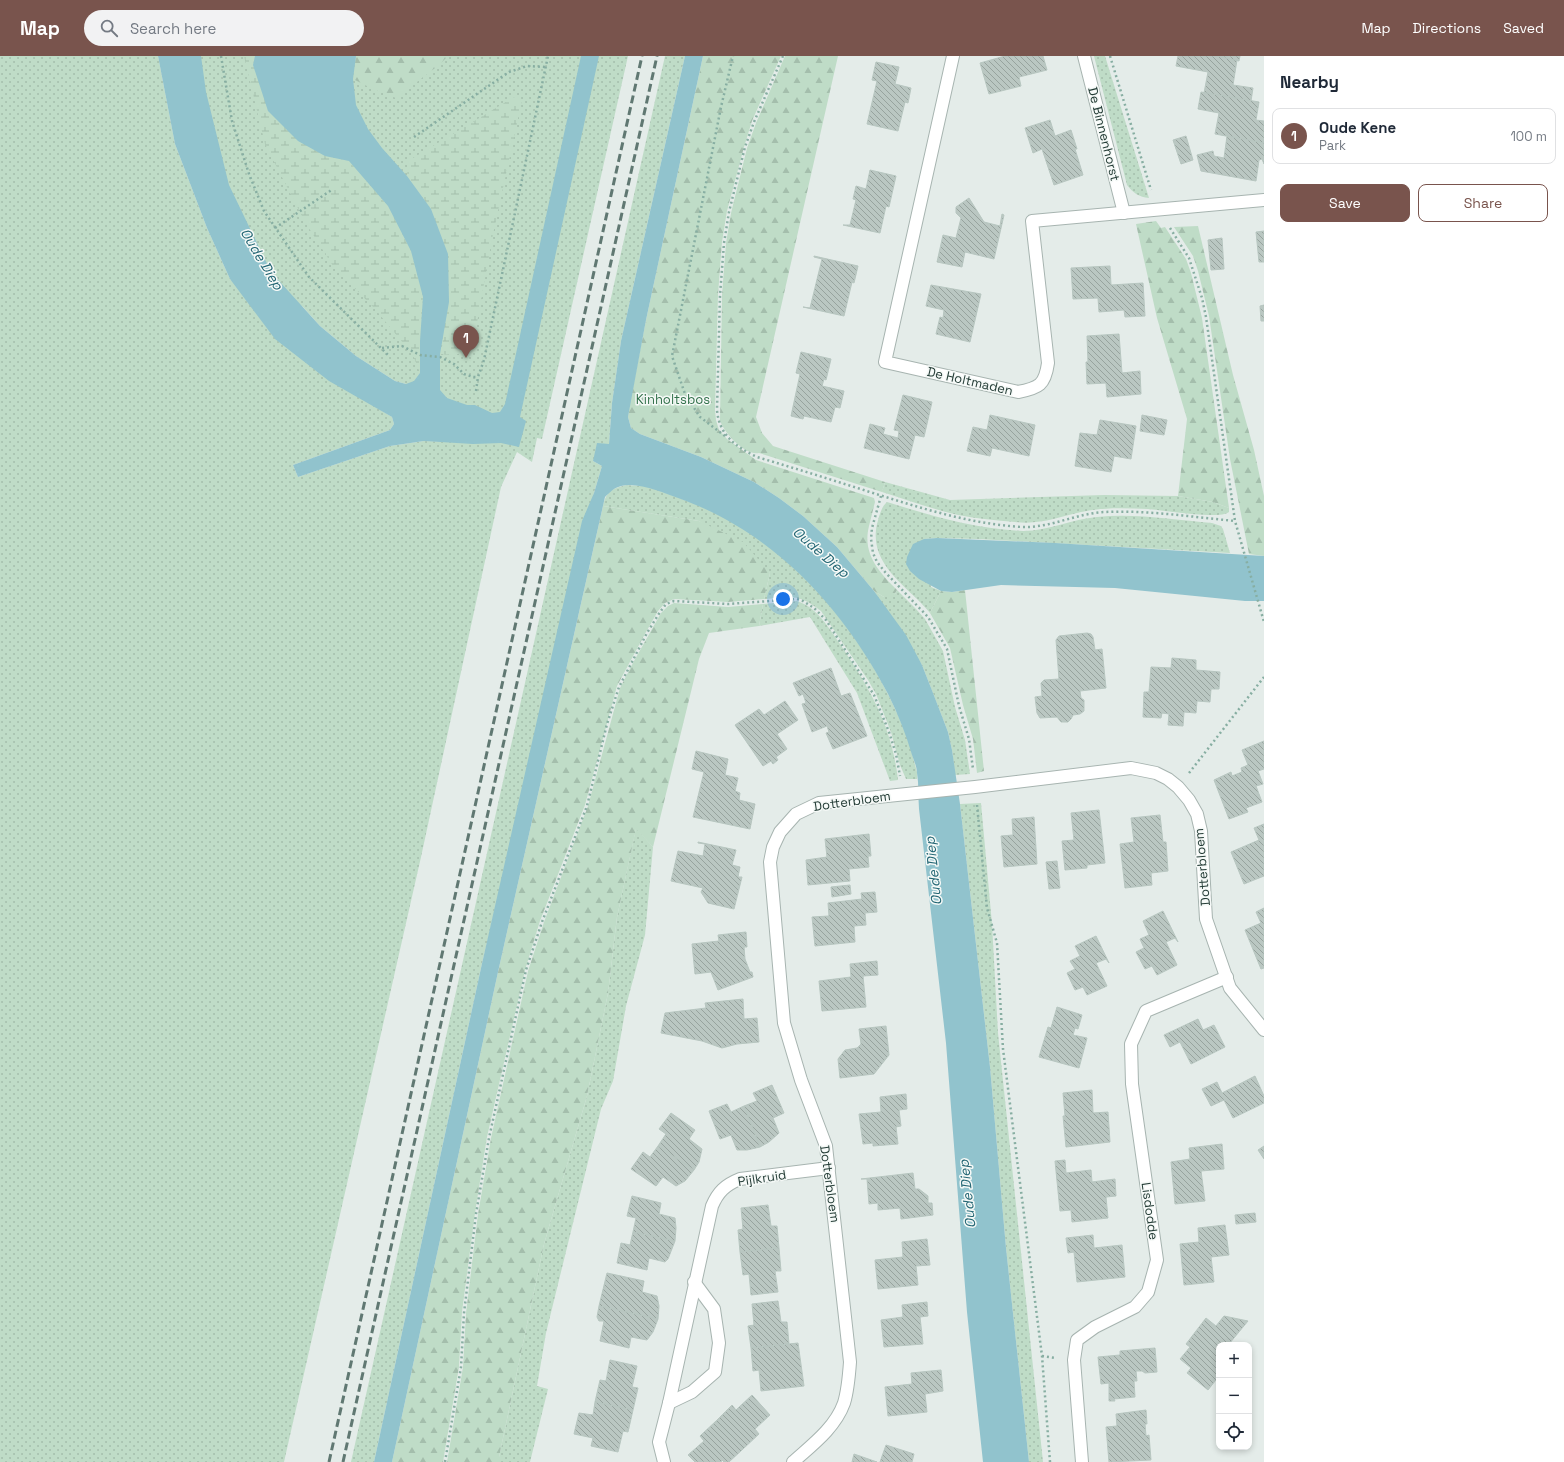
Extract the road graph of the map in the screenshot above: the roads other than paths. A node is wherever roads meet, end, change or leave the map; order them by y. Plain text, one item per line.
1 (953, 56) edge
2 (1084, 56) edge
3 (1264, 200) edge
4 (1124, 213) junction
5 (1227, 977) junction
6 (1264, 1030) edge
7 (829, 1168) junction
8 (694, 1282) junction
9 (669, 1402) junction
10 (664, 1462) edge
11 (793, 1462) edge
12 (1082, 1462) edge

1 - 4 street, De Holtmaden
2 - 4 street, De Binnenhorst
3 - 4 street, De Holtmaden
5 - 6 street, Dotterbloem
5 - 7 street, Dotterbloem
5 - 12 street, Lisdodde
7 - 8 street, Pijlkruid
7 - 11 street, Dotterbloem
8 - 9 street, Pijlkruid
8 - 9 street
9 - 10 street, Pijlkruid

